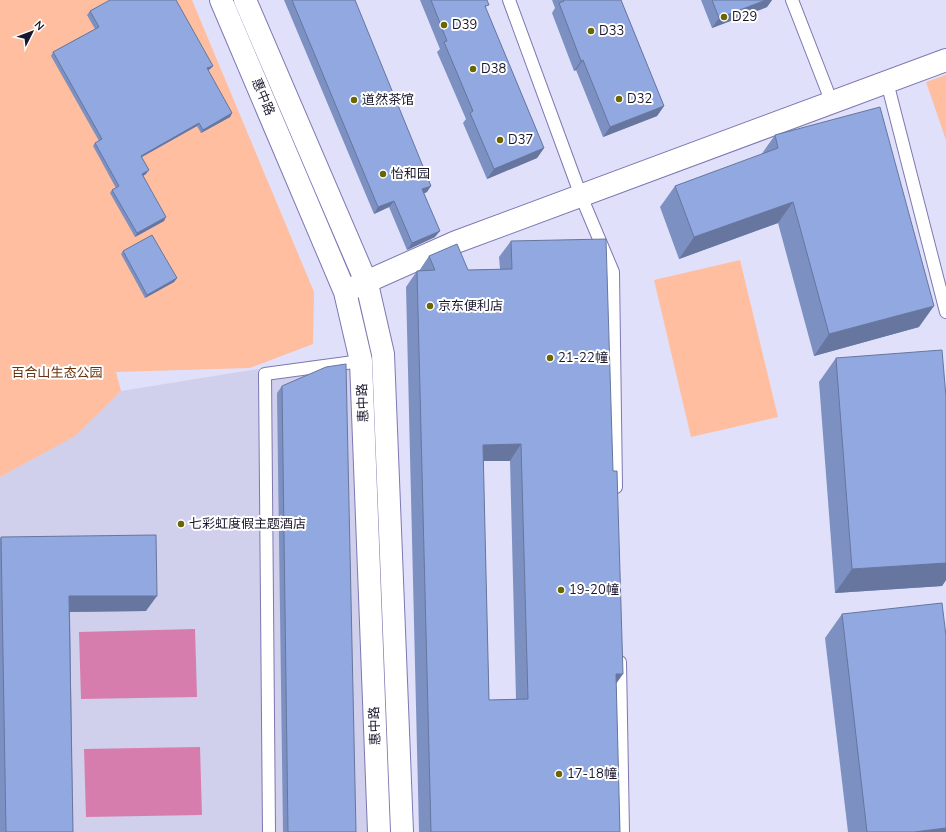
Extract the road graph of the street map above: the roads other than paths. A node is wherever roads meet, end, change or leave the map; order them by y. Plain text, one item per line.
1 (221, 0) edge
2 (245, 0) edge
3 (509, 0) edge
4 (792, 0) edge
5 (946, 60) edge
6 (887, 82) junction
7 (832, 103) junction
8 (581, 196) junction
9 (367, 284) junction
10 (345, 292) junction
11 (946, 312) edge
12 (361, 361) junction
13 (617, 500) edge
14 (620, 650) edge
15 (269, 832) edge
16 (379, 832) edge
17 (402, 832) edge
18 (623, 832) edge

1 - 10 street, 惠中路
2 - 9 street, 惠中路
3 - 8 lane
4 - 7 lane
5 - 6 street
6 - 7 street
6 - 11 lane
7 - 8 street
8 - 9 street
8 - 13 lane
9 - 10 street
9 - 17 street, 惠中路
10 - 12 street, 惠中路
12 - 15 lane
12 - 16 street, 惠中路
14 - 18 lane

